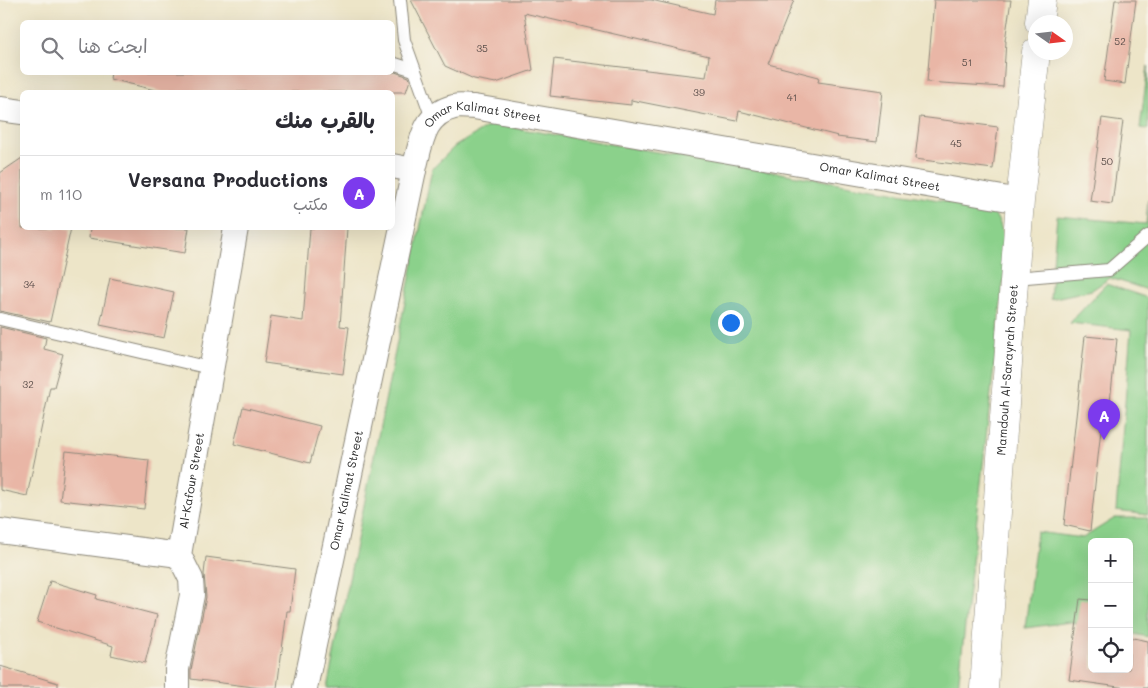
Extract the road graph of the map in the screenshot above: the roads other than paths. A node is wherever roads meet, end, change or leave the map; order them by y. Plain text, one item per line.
1 (400, 0) edge
2 (1042, 0) edge
3 (1040, 15) edge
4 (1035, 60) edge
5 (395, 64) edge
6 (414, 70) junction
7 (0, 109) edge
8 (20, 112) edge
9 (432, 118) junction
10 (403, 168) edge
11 (1020, 201) junction
12 (395, 210) edge
13 (236, 230) edge
14 (391, 230) edge
15 (1148, 236) edge
16 (1015, 278) junction
17 (0, 319) edge
18 (210, 368) junction
19 (0, 531) edge
20 (179, 555) junction
21 (177, 688) edge
22 (305, 688) edge
23 (984, 688) edge

1 - 6 lane
2 - 3 street
4 - 11 street, Mamdouh Al-Sarayrah Street
5 - 6 lane
6 - 9 lane
7 - 8 street
9 - 10 street, Omar Kalimat Street
9 - 11 street, Omar Kalimat Street
10 - 12 street, Omar Kalimat Street
11 - 16 street, Mamdouh Al-Sarayrah Street
13 - 18 street, Al-Kafour Street
14 - 22 street, Omar Kalimat Street
15 - 16 lane
16 - 23 street, Mamdouh Al-Sarayrah Street
17 - 18 lane
18 - 20 street, Al-Kafour Street
19 - 20 street
20 - 21 street

